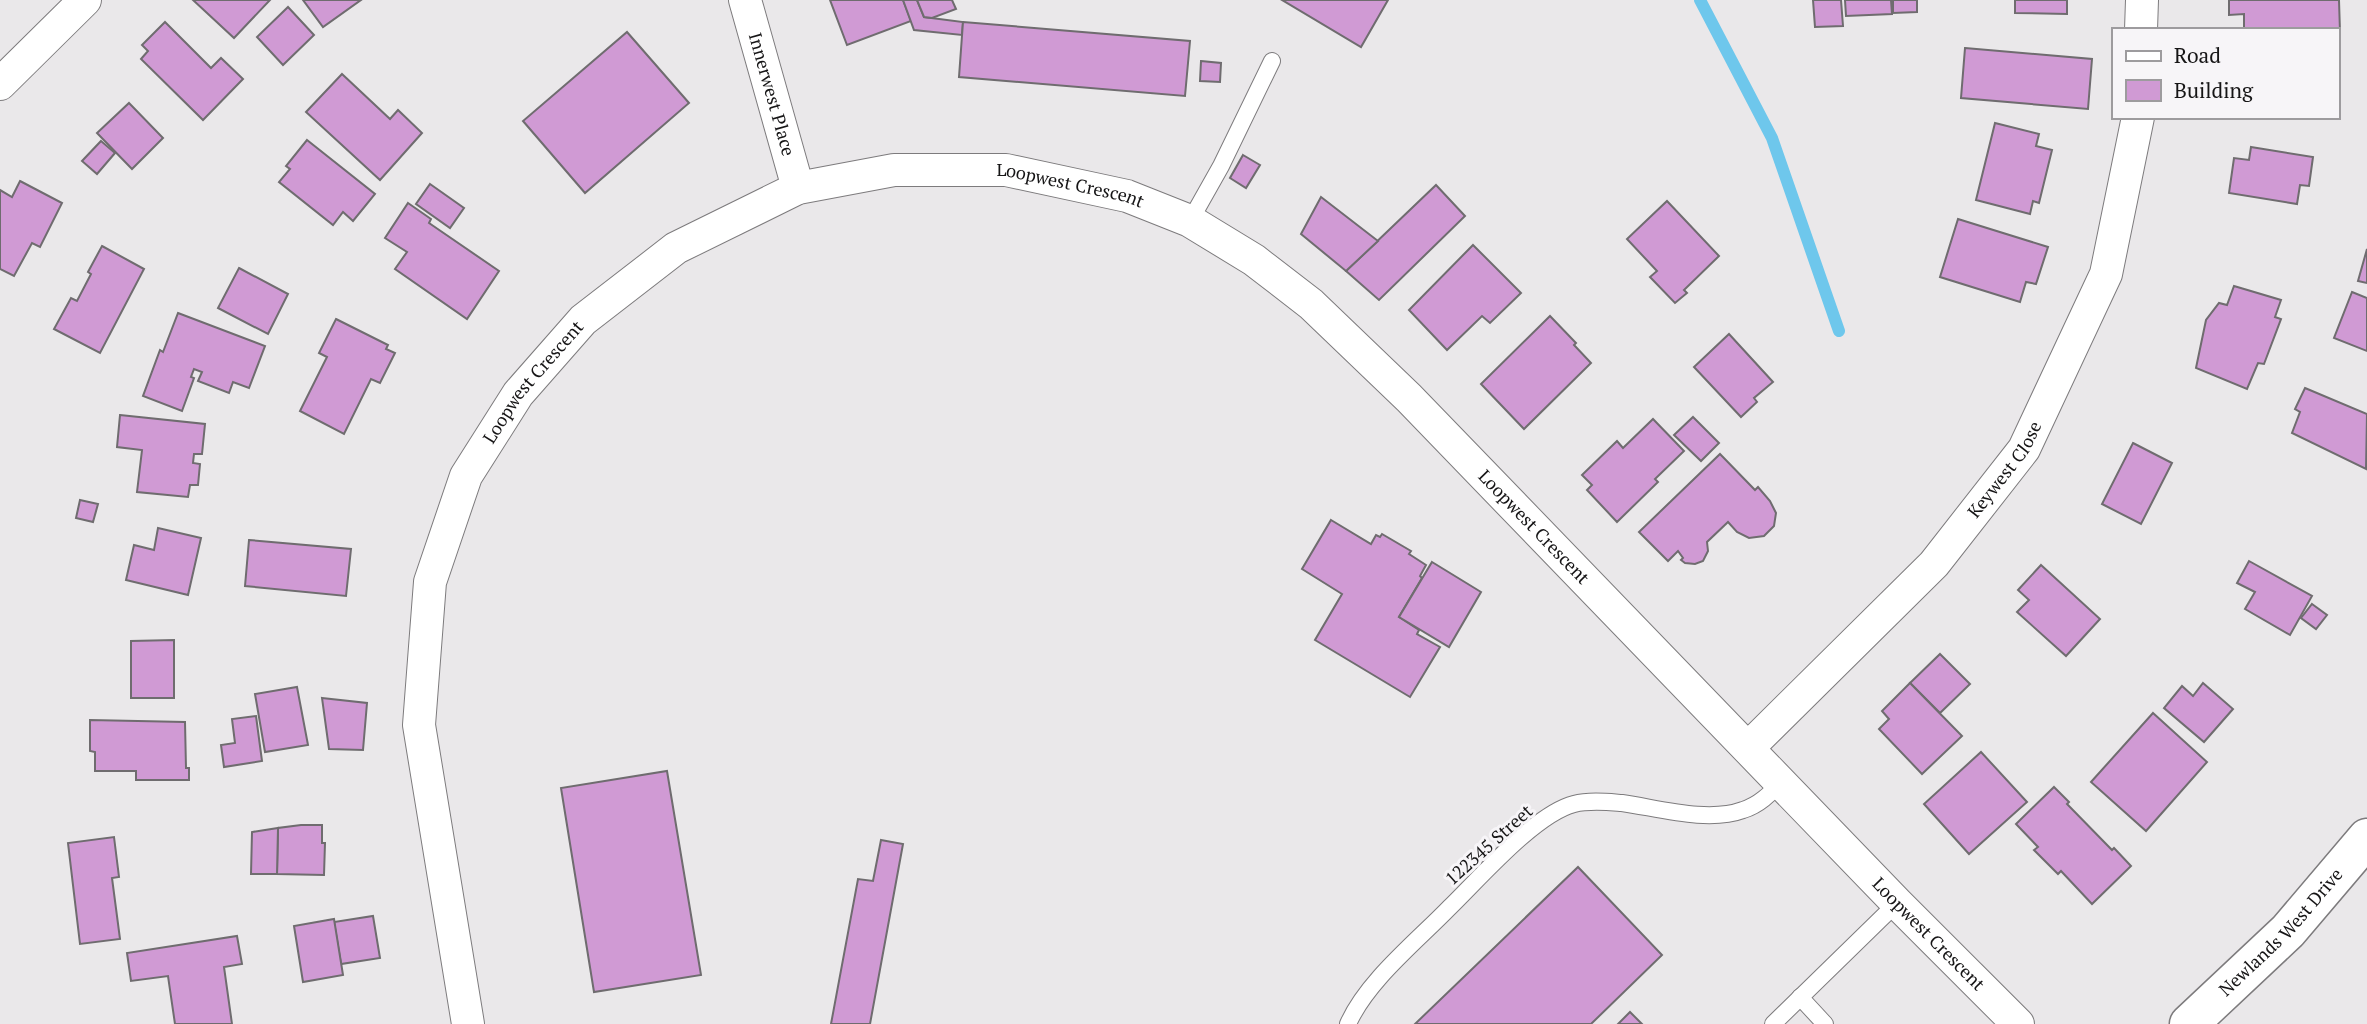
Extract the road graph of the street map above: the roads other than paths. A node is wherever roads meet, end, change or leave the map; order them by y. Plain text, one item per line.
1 (85, 0) edge
2 (745, 0) edge
3 (2142, 0) edge
4 (2141, 28) edge
5 (1272, 61) dead end
6 (0, 84) edge
7 (2138, 119) edge
8 (798, 188) junction
9 (1190, 221) junction
10 (1748, 748) junction
11 (1781, 782) junction
12 (2367, 838) edge
13 (1897, 902) junction
14 (1800, 997) junction
15 (468, 1024) edge
16 (1349, 1024) edge
17 (1773, 1024) edge
18 (1825, 1024) edge
19 (2018, 1024) edge
20 (2189, 1024) edge

1 - 6 street
2 - 8 street, Innerwest Place
3 - 4 street
5 - 9 lane
7 - 10 street, Keywest Close
8 - 9 street, Loopwest Crescent
8 - 15 street, Loopwest Crescent
9 - 10 street, Loopwest Crescent
10 - 11 street, Loopwest Crescent
11 - 13 street, Loopwest Crescent
11 - 16 lane, 122345 Street
12 - 20 street, Newlands West Drive
13 - 14 lane
13 - 19 street, Loopwest Crescent
14 - 17 lane
14 - 18 lane

